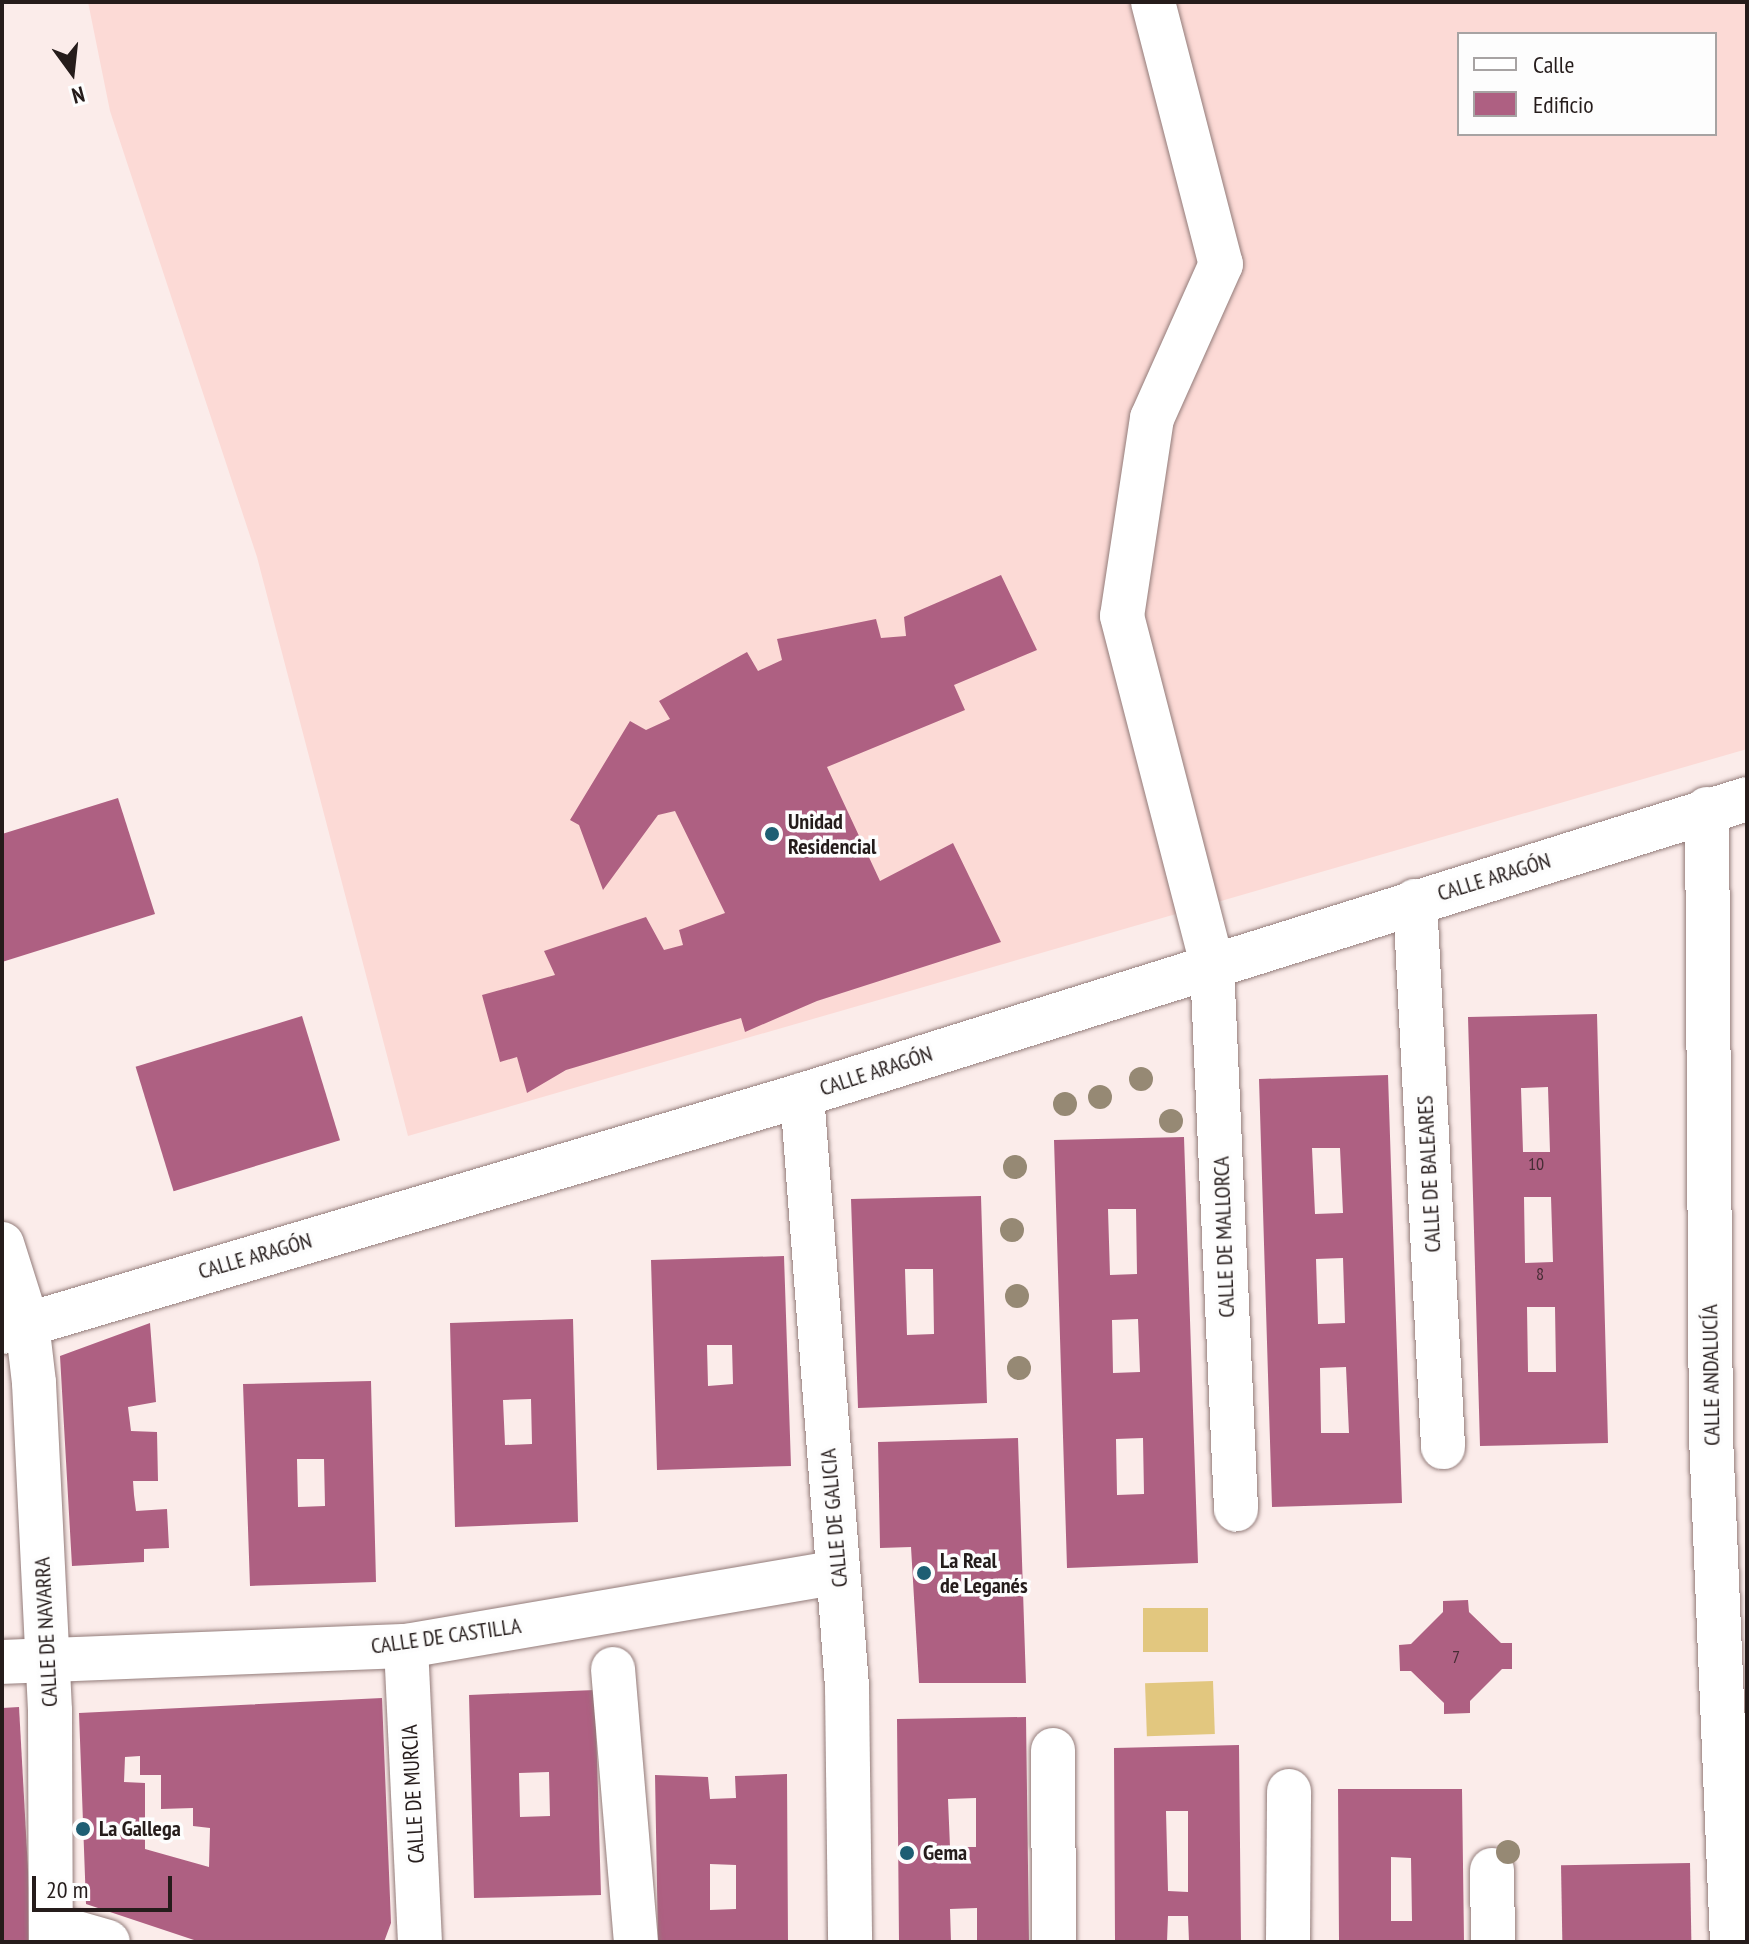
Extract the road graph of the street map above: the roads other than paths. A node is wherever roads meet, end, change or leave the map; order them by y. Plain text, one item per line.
1 (1153, 2) edge
2 (1727, 804) edge
3 (1415, 901) junction
4 (1212, 965) junction
5 (802, 1095) junction
6 (2, 1244) edge
7 (15, 1328) edge
8 (1443, 1447) dead end
9 (1236, 1509) dead end
10 (838, 1572) junction
11 (406, 1646) junction
12 (47, 1660) junction
13 (2, 1662) edge
14 (613, 1669) dead end
15 (1053, 1750) dead end
16 (1289, 1791) dead end
17 (1492, 1870) dead end
18 (52, 1934) edge
19 (108, 1942) edge
20 (420, 1942) edge
21 (636, 1942) edge
22 (850, 1942) edge
23 (1054, 1942) edge
24 (1288, 1942) edge
25 (1493, 1942) edge
26 (1732, 1942) edge

1 - 4 street, CALLE DE MALLORCA
2 - 3 street, CALLE ARAGÓN
2 - 26 street, CALLE ANDALUCÍA
3 - 4 street, CALLE ARAGÓN
3 - 8 street, CALLE DE BALEARES
4 - 5 street, CALLE ARAGÓN
4 - 9 street, CALLE DE MALLORCA
5 - 7 street, CALLE ARAGÓN
5 - 10 street, CALLE DE GALICIA
6 - 7 street, CALLE DE NAVARRA
7 - 12 street, CALLE DE NAVARRA
10 - 11 street, CALLE DE CASTILLA
10 - 22 street, CALLE DE GALICIA
11 - 12 street, CALLE DE CASTILLA
11 - 20 street, CALLE DE MURCIA
12 - 13 street, CALLE DE CASTILLA
12 - 18 street, CALLE DE NAVARRA
14 - 21 street
15 - 23 street
16 - 24 street
17 - 25 street
18 - 19 street

